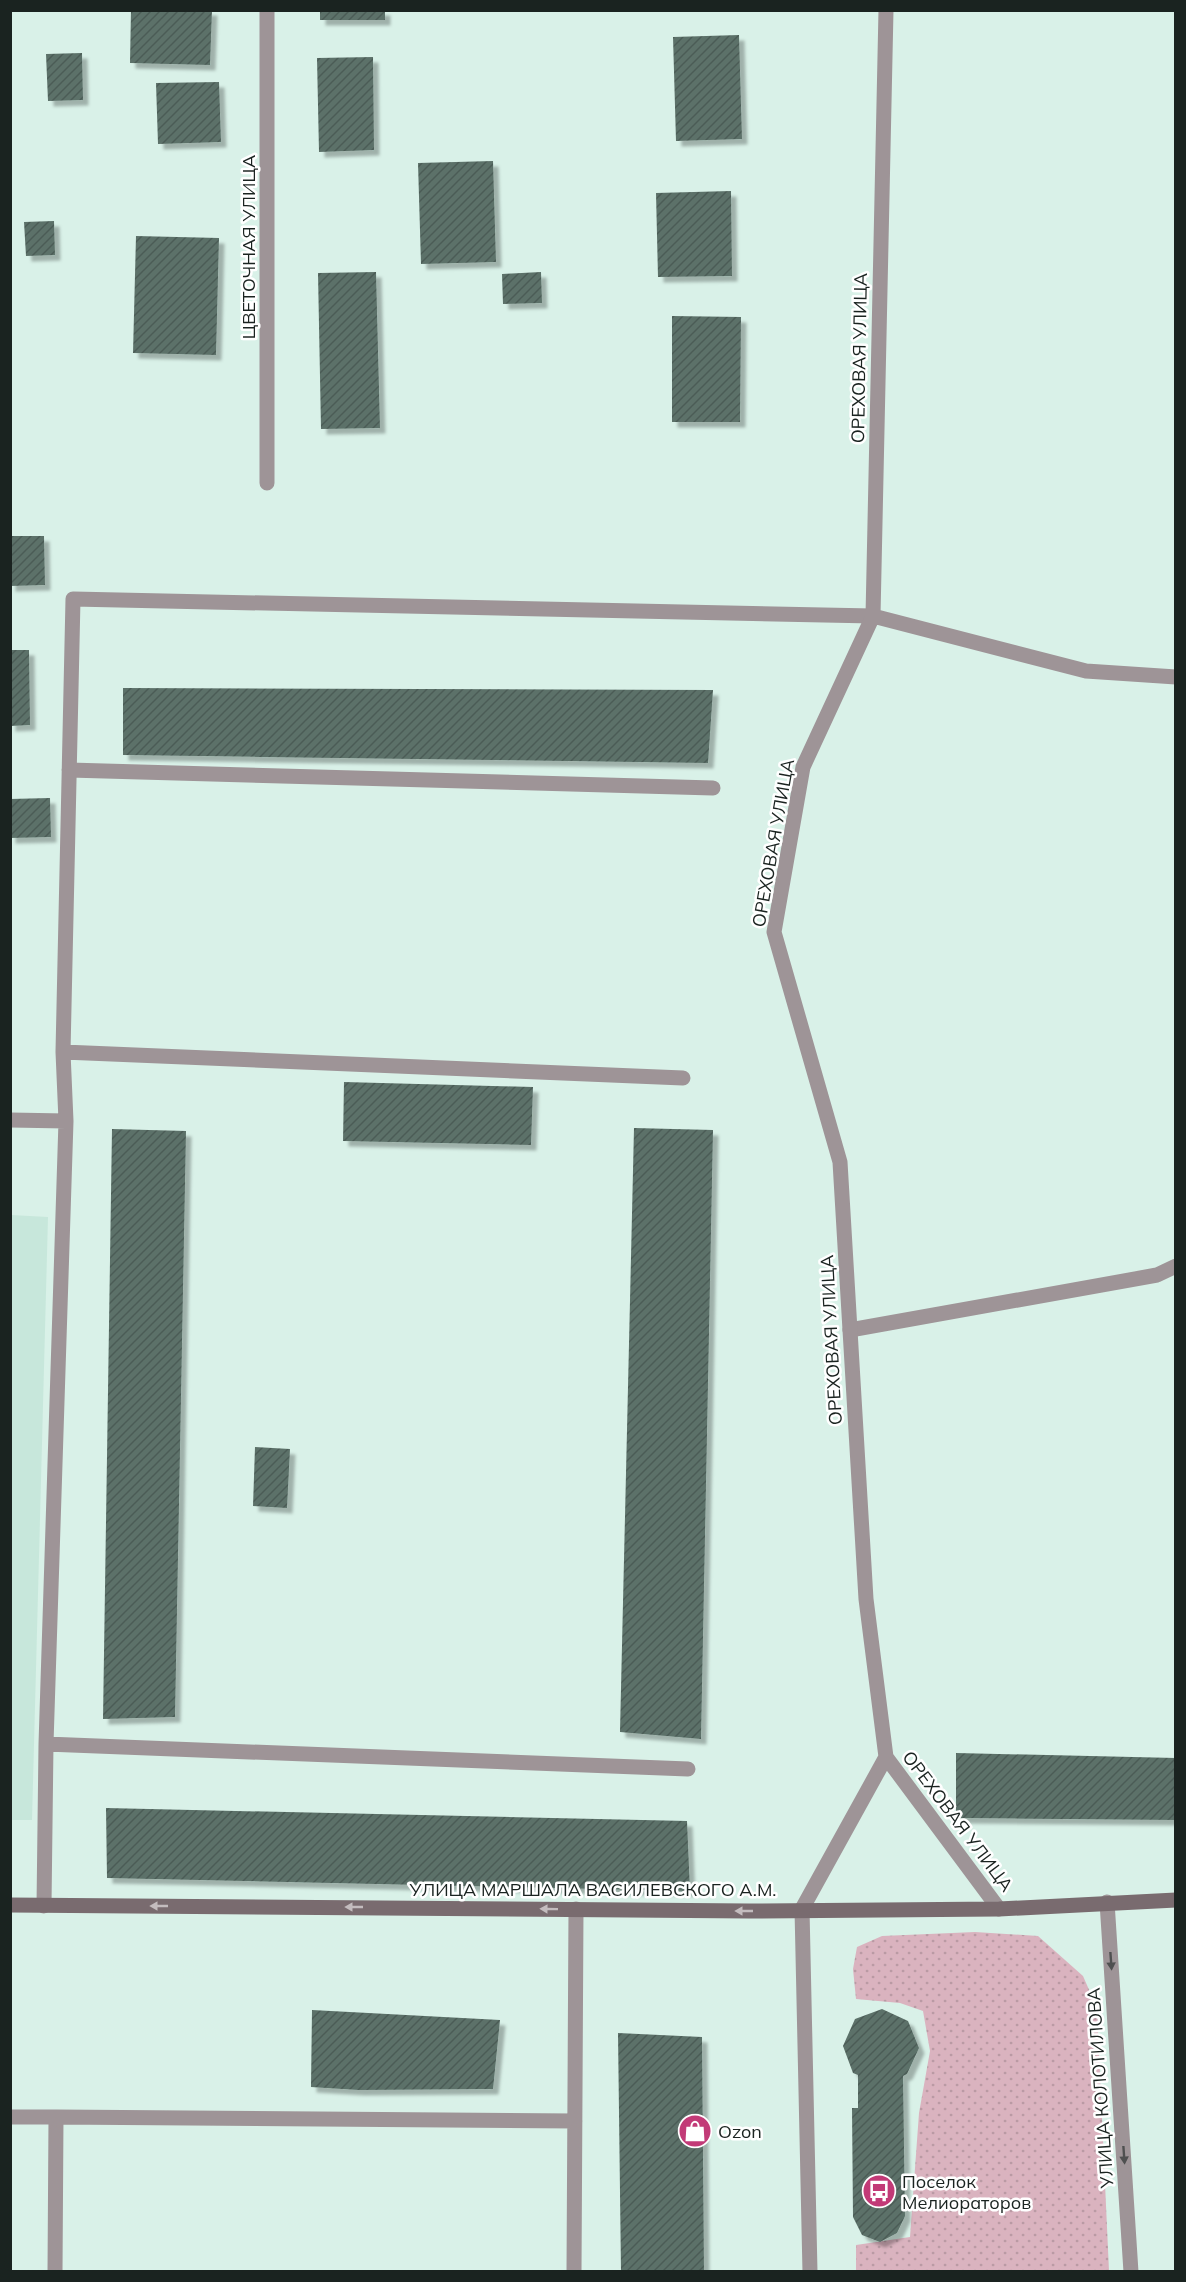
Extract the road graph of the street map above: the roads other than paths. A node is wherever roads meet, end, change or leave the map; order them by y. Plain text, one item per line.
1 (267, 10) edge
2 (886, 10) edge
3 (267, 483) dead end
4 (873, 616) junction
5 (1176, 677) edge
6 (69, 770) junction
7 (713, 788) dead end
8 (63, 1052) junction
9 (683, 1078) dead end
10 (10, 1120) edge
11 (66, 1121) junction
12 (1176, 1266) edge
13 (850, 1330) junction
14 (46, 1744) junction
15 (886, 1757) junction
16 (688, 1769) dead end
17 (1176, 1900) edge
18 (1107, 1902) junction
19 (10, 1905) edge
20 (44, 1906) junction
21 (576, 1909) junction
22 (802, 1909) junction
23 (999, 1909) junction
24 (10, 2117) edge
25 (56, 2117) junction
26 (575, 2121) junction
27 (55, 2271) edge
28 (574, 2271) edge
29 (810, 2271) edge
30 (1131, 2271) edge

1 - 3 street, ЦВЕТОЧНАЯ УЛИЦА
2 - 4 street, ОРЕХОВАЯ УЛИЦА
4 - 5 street
4 - 6 street
4 - 13 street, ОРЕХОВАЯ УЛИЦА
6 - 7 street
6 - 8 street
8 - 9 street
8 - 11 street
10 - 11 street
11 - 14 street
12 - 13 street
13 - 15 street, ОРЕХОВАЯ УЛИЦА
14 - 16 street
14 - 20 street
15 - 22 street, ОРЕХОВАЯ УЛИЦА
15 - 23 street, ОРЕХОВАЯ УЛИЦА
17 - 18 main road, УЛИЦА МАРШАЛА ВАСИЛЕВСКОГО А.М.
18 - 23 main road, УЛИЦА МАРШАЛА ВАСИЛЕВСКОГО А.М.
18 -> 30 street, УЛИЦА КОЛОТИЛОВА
19 - 20 main road, УЛИЦА МАРШАЛА ВАСИЛЕВСКОГО А.М.
21 -> 20 main road, УЛИЦА МАРШАЛА ВАСИЛЕВСКОГО А.М.
22 -> 21 main road, УЛИЦА МАРШАЛА ВАСИЛЕВСКОГО А.М.
21 - 26 street
22 - 23 main road, УЛИЦА МАРШАЛА ВАСИЛЕВСКОГО А.М.
22 - 29 street
24 - 25 street
25 - 26 street
25 - 27 street
26 - 28 street

